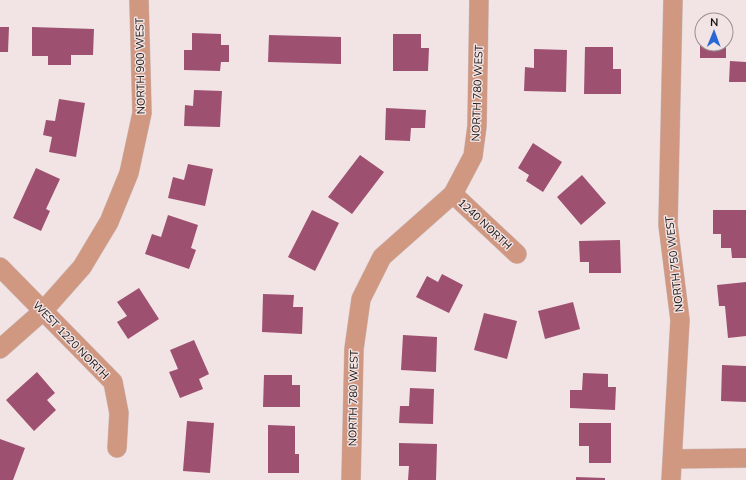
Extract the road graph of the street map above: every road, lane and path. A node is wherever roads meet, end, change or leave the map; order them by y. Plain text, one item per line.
1 (139, 0) edge
2 (479, 0) edge
3 (673, 0) edge
4 (453, 194) junction
5 (517, 254) dead end
6 (0, 267) edge
7 (43, 311) junction
8 (0, 349) edge
9 (117, 448) dead end
10 (746, 458) edge
11 (672, 459) junction
12 (351, 480) edge
13 (671, 480) edge

1 - 7 street, NORTH 900 WEST
2 - 4 street, NORTH 780 WEST
3 - 11 street, NORTH 750 WEST
4 - 5 street, 1240 NORTH
4 - 12 street, NORTH 780 WEST
6 - 7 street, WEST 1220 NORTH
7 - 8 street, NORTH 900 WEST
7 - 9 street, WEST 1220 NORTH
10 - 11 street
11 - 13 street, NORTH 750 WEST

